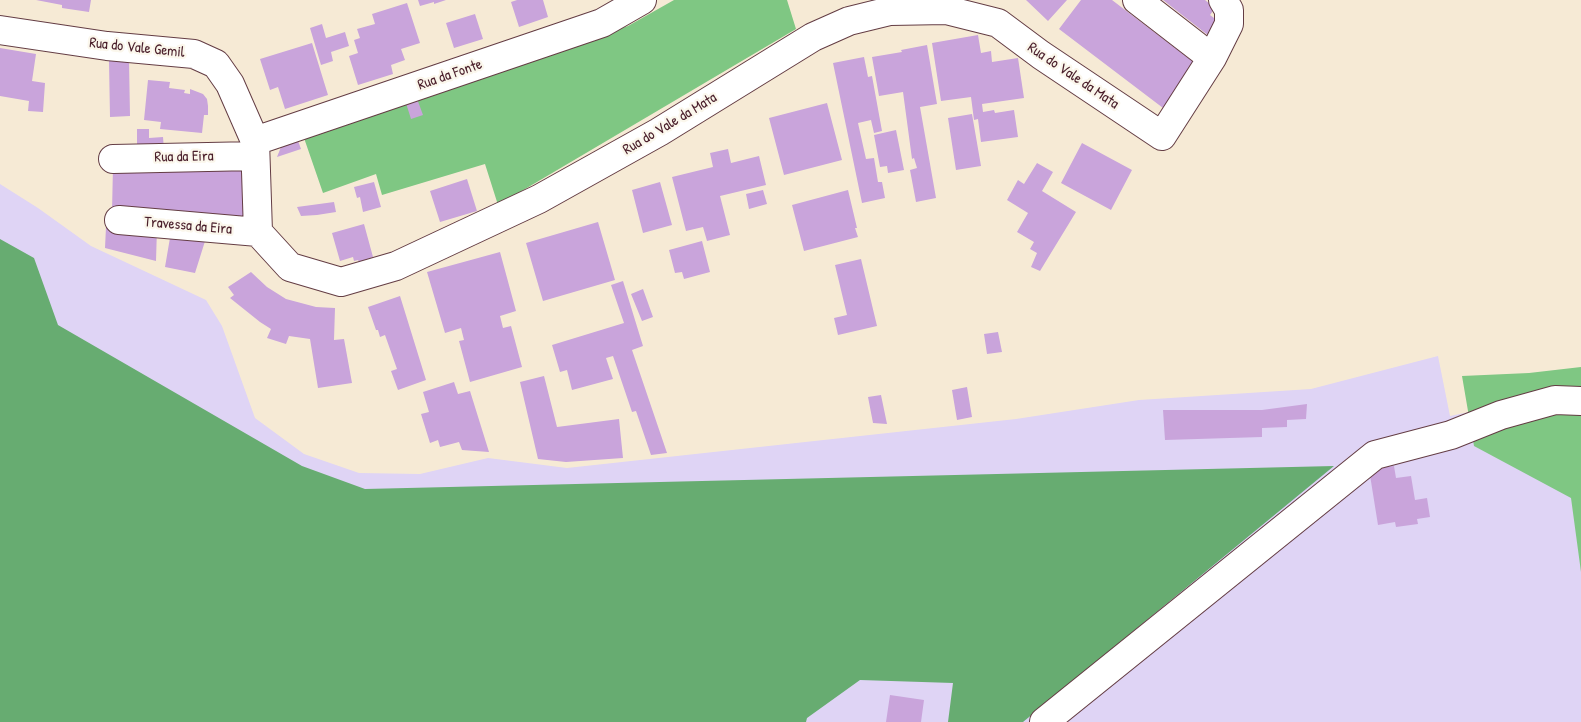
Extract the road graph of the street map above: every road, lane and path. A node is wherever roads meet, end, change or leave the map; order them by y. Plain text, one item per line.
1 (642, 0) edge
2 (1137, 0) edge
3 (1223, 0) edge
4 (970, 8) edge
5 (0, 30) edge
6 (1212, 58) junction
7 (255, 148) junction
8 (113, 159) dead end
9 (119, 220) dead end
10 (258, 232) junction
11 (1581, 401) edge
12 (1044, 722) edge

1 - 7 street, Rua da Fonte
2 - 6 street
3 - 6 street
4 - 6 street, Rua do Vale da Mata
4 - 10 street, Rua do Vale da Mata
5 - 7 street, Rua do Vale Gemil
7 - 8 street, Rua da Eira
7 - 10 street
9 - 10 street, Travessa da Eira
11 - 12 street

